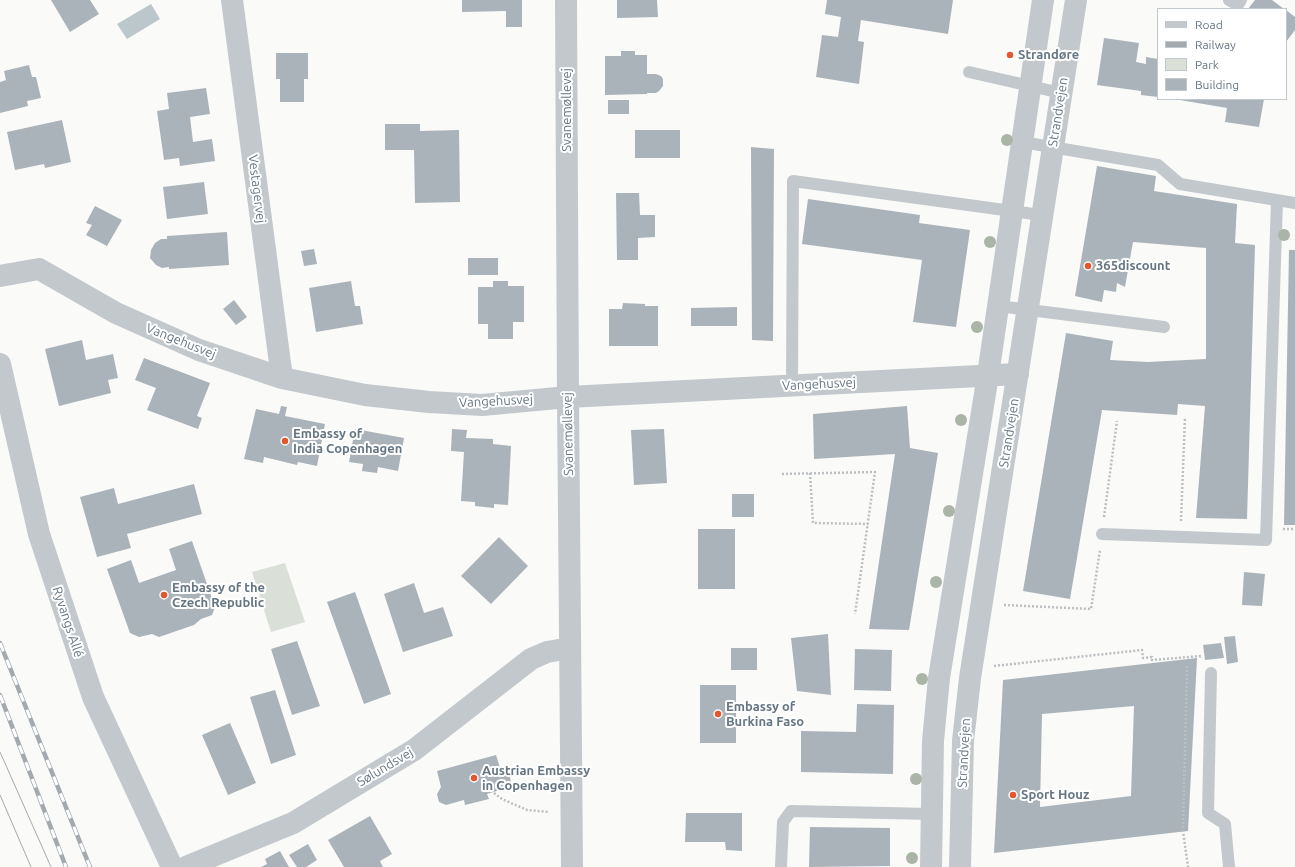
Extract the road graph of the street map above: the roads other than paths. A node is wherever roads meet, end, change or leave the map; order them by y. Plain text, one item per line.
1 (232, 0) edge
2 (566, 0) edge
3 (1043, 0) edge
4 (1076, 0) edge
5 (1229, 0) edge
6 (1241, 0) edge
7 (969, 72) dead end
8 (1030, 85) junction
9 (1061, 93) junction
10 (1022, 142) junction
11 (1053, 147) junction
12 (1277, 200) junction
13 (1295, 202) edge
14 (1012, 211) junction
15 (1042, 215) junction
16 (0, 276) edge
17 (998, 306) junction
18 (1027, 310) junction
19 (1164, 327) dead end
20 (0, 364) edge
21 (1018, 374) junction
22 (988, 375) junction
23 (282, 378) junction
24 (792, 385) junction
25 (568, 397) junction
26 (1102, 534) road end
27 (570, 648) junction
28 (1211, 673) road end
29 (932, 814) junction
30 (172, 867) edge
31 (186, 867) edge
32 (572, 867) edge
33 (781, 867) edge
34 (931, 867) edge
35 (960, 867) edge
36 (1229, 867) edge

1 - 23 street, Vestagervej
2 - 25 street, Svanemøllevej
3 - 8 street
4 - 9 street, Strandvejen
5 - 6 lane
7 - 8 lane
8 - 9 lane
8 - 10 street
9 - 11 street, Strandvejen
10 - 11 lane
10 - 14 street
11 - 12 lane
11 - 15 street, Strandvejen
12 - 13 lane
12 - 26 lane
14 - 15 lane
14 - 17 street
14 - 24 lane
15 - 18 street, Strandvejen
16 - 23 street, Vangehusvej
17 - 18 lane
17 - 22 street
18 - 19 lane
18 - 21 street, Strandvejen
20 - 30 street, Ryvangs Allé
21 - 22 street, Vangehusvej
21 - 35 street, Strandvejen
22 - 24 street, Vangehusvej
22 - 29 street
23 - 25 street, Vangehusvej
24 - 25 street, Vangehusvej
25 - 27 street, Svanemøllevej
27 - 31 street, Sølundsvej
27 - 32 street, Svanemøllevej
28 - 36 lane
29 - 33 lane
29 - 34 street

